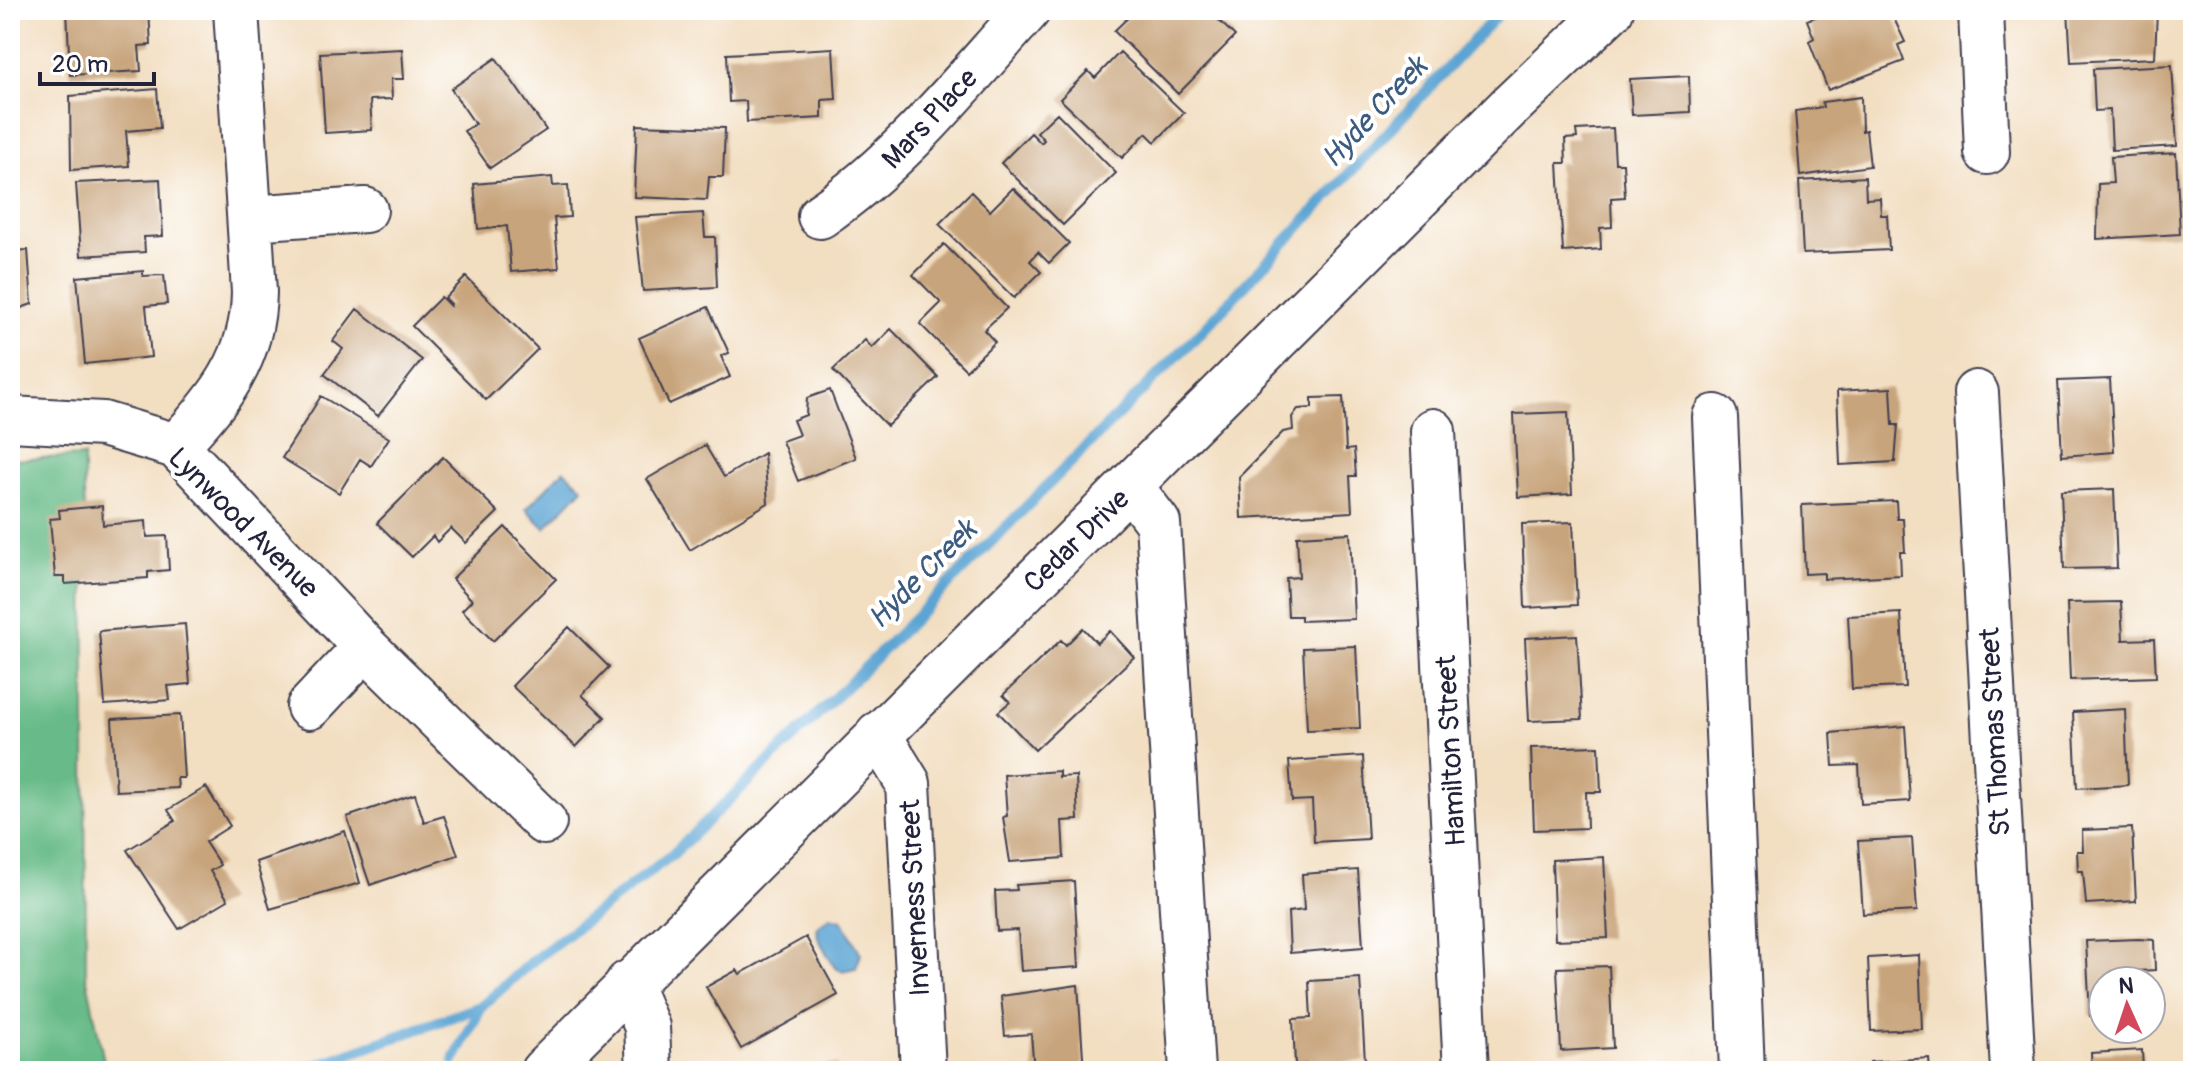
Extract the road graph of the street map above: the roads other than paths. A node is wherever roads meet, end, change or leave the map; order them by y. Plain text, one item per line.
1 (236, 10) edge
2 (1028, 10) edge
3 (1611, 10) edge
4 (1981, 10) edge
5 (1987, 152) dead end
6 (365, 210) dead end
7 (820, 216) dead end
8 (250, 218) junction
9 (1976, 393) dead end
10 (1715, 417) dead end
11 (10, 419) edge
12 (1433, 431) dead end
13 (176, 446) junction
14 (1131, 487) junction
15 (365, 647) junction
16 (309, 707) dead end
17 (878, 734) junction
18 (544, 822) dead end
19 (628, 983) junction
20 (543, 1071) edge
21 (649, 1071) edge
22 (923, 1071) edge
23 (1192, 1071) edge
24 (1466, 1071) edge
25 (1742, 1071) edge
26 (2013, 1071) edge

1 - 8 street
2 - 7 street, Mars Place
3 - 14 street, Cedar Drive
4 - 5 street
6 - 8 street
8 - 13 street
9 - 26 street, St Thomas Street
10 - 25 street
11 - 13 street, Lynwood Avenue
12 - 24 street, Hamilton Street
13 - 15 street, Lynwood Avenue
14 - 17 street, Cedar Drive
14 - 23 street
15 - 16 street
15 - 18 street, Lynwood Avenue
17 - 19 street, Cedar Drive
17 - 22 street, Inverness Street
19 - 20 street, Cedar Drive
19 - 21 street

